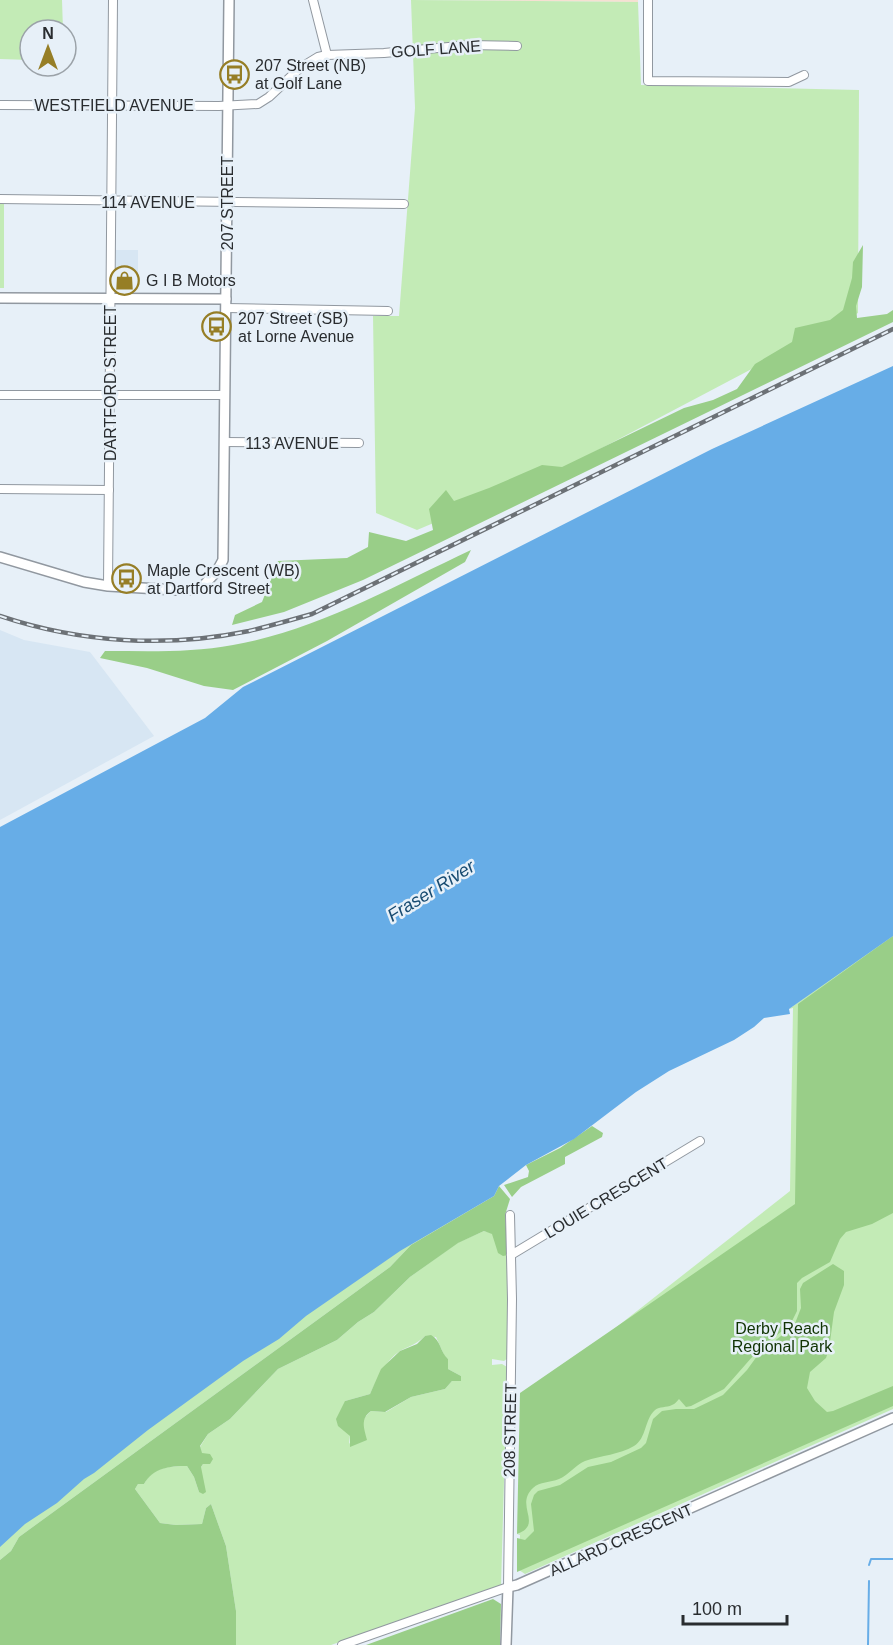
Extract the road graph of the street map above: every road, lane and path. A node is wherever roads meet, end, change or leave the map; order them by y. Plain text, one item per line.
1 (113, 0) edge
2 (229, 0) edge
3 (313, 0) edge
4 (648, 0) edge
5 (518, 46) dead end
6 (327, 55) junction
7 (804, 75) dead end
8 (0, 105) edge
9 (113, 105) junction
10 (228, 105) junction
11 (0, 199) edge
12 (111, 202) junction
13 (227, 202) junction
14 (404, 204) dead end
15 (0, 298) edge
16 (110, 299) junction
17 (226, 304) junction
18 (388, 310) dead end
19 (0, 395) edge
20 (110, 395) junction
21 (224, 395) junction
22 (224, 442) junction
23 (359, 443) dead end
24 (0, 489) edge
25 (109, 490) junction
26 (0, 557) edge
27 (108, 586) junction
28 (700, 1141) dead end
29 (510, 1215) dead end
30 (511, 1255) junction
31 (893, 1418) edge
32 (508, 1587) junction
33 (342, 1645) edge
34 (506, 1645) edge

1 - 9 street, DARTFORD STREET
2 - 10 street, 207 STREET
3 - 6 street
4 - 7 street
5 - 6 street, GOLF LANE
6 - 10 street, GOLF LANE
8 - 9 street, WESTFIELD AVENUE
9 - 10 street, WESTFIELD AVENUE
9 - 12 street, DARTFORD STREET
10 - 13 street, 207 STREET
11 - 12 street, 114 AVENUE
12 - 13 street, 114 AVENUE
12 - 16 street, DARTFORD STREET
13 - 14 street, 114 AVENUE
13 - 17 street, 207 STREET
15 - 16 street
16 - 17 street
16 - 20 street, DARTFORD STREET
17 - 18 street
17 - 21 street, 207 STREET
19 - 20 street
20 - 21 street
20 - 25 street, DARTFORD STREET
21 - 22 street, 207 STREET
22 - 23 street, 113 AVENUE
22 - 27 street, 207 STREET
24 - 25 street
25 - 27 street, DARTFORD STREET
26 - 27 street
28 - 30 street, LOUIE CRESCENT
29 - 30 street, 208 STREET
30 - 32 street, 208 STREET
31 - 32 street, ALLARD CRESCENT
32 - 33 street, ALLARD CRESCENT
32 - 34 street, 208 STREET

